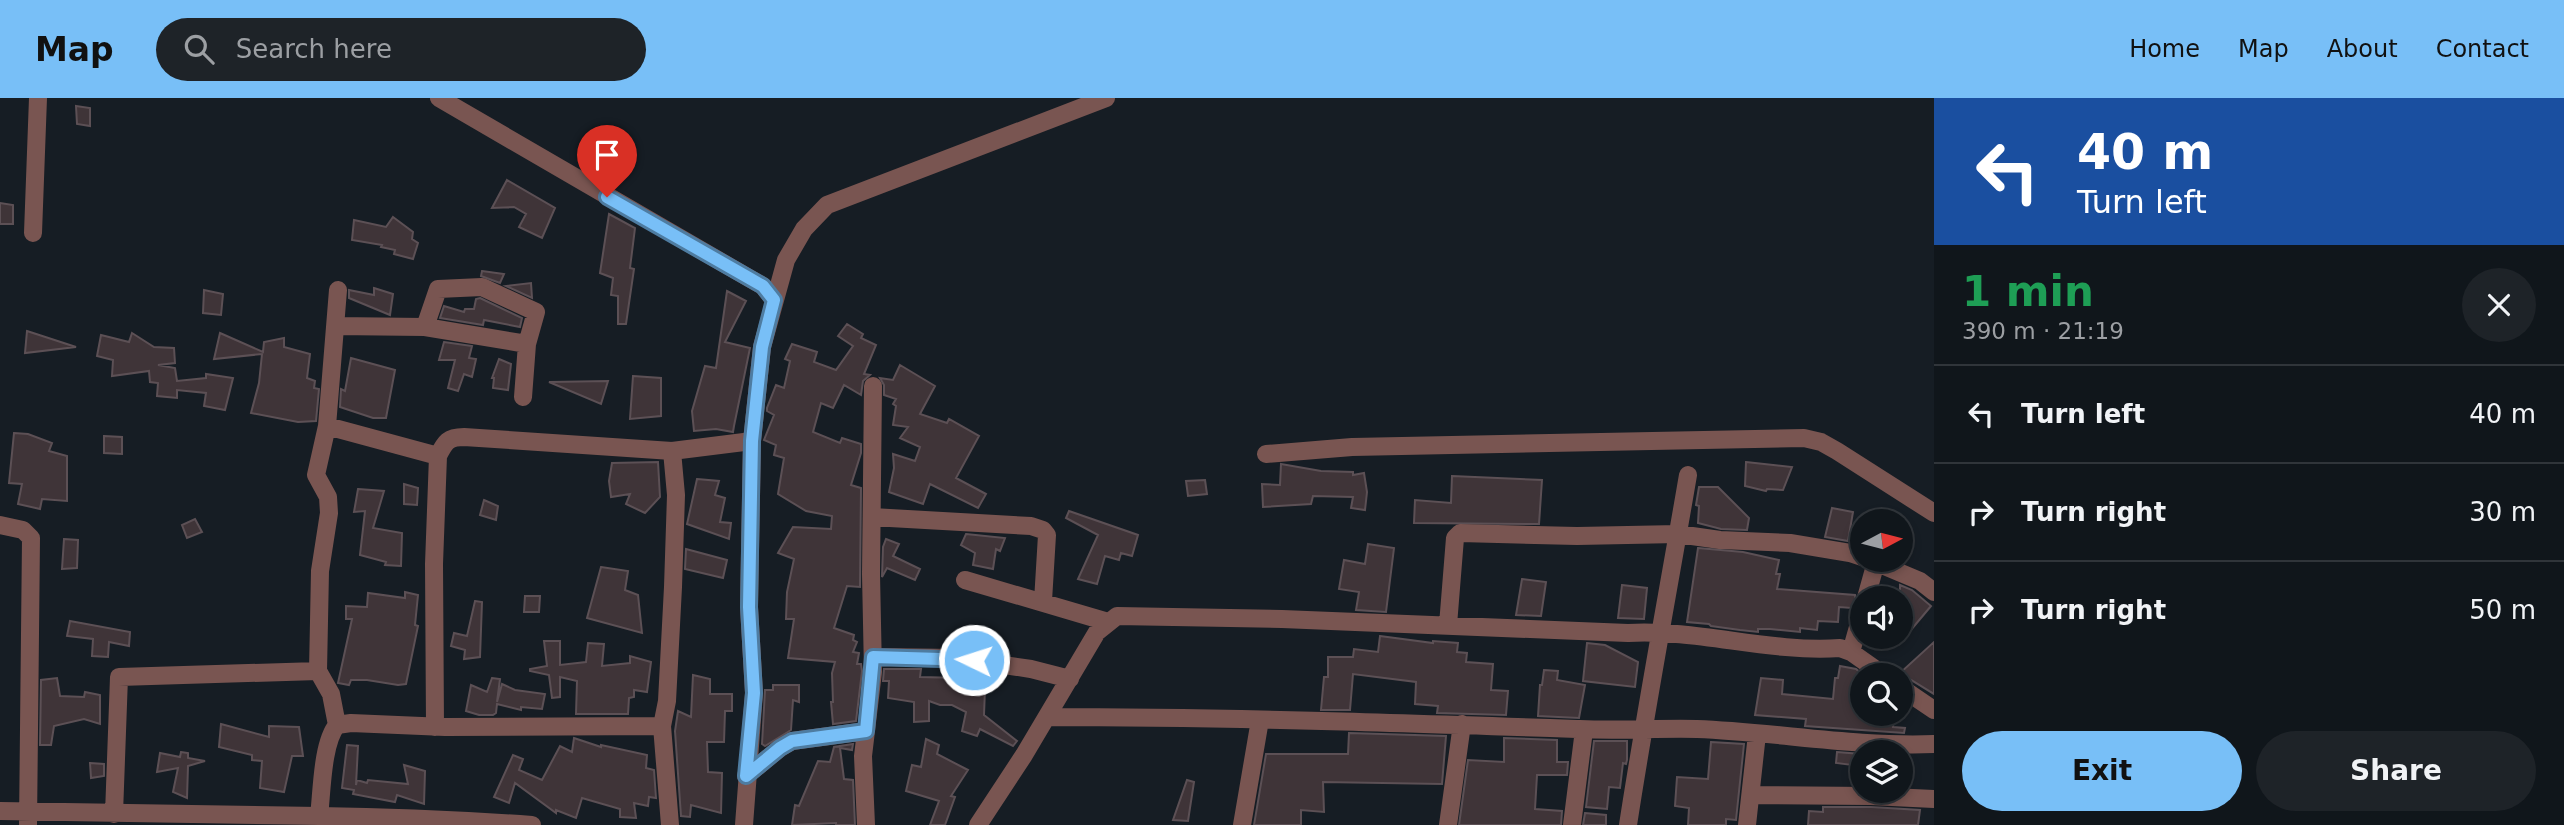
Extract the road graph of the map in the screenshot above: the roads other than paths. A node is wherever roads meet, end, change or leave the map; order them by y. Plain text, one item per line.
1 (38, 98) edge
2 (439, 98) edge
3 (1107, 98) edge
4 (33, 233) dead end
5 (338, 290) dead end
6 (774, 300) junction
7 (335, 326) junction
8 (425, 327) junction
9 (527, 344) junction
10 (873, 386) dead end
11 (523, 397) dead end
12 (327, 426) junction
13 (752, 441) junction
14 (672, 451) junction
15 (1266, 454) dead end
16 (438, 456) junction
17 (1688, 475) dead end
18 (1934, 513) edge
19 (872, 517) junction
20 (0, 525) edge
21 (1678, 534) junction
22 (1850, 553) edge
23 (1898, 572) edge
24 (965, 580) dead end
25 (1934, 592) edge
26 (1043, 601) junction
27 (1108, 622) junction
28 (1448, 625) junction
29 (1662, 631) junction
30 (1852, 649) edge
31 (1851, 652) junction
32 (873, 657) junction
33 (1867, 663) edge
34 (318, 671) junction
35 (1070, 679) junction
36 (1913, 696) edge
37 (1934, 710) edge
38 (1047, 717) junction
39 (1260, 720) junction
40 (1462, 724) junction
41 (337, 725) junction
42 (662, 726) junction
43 (435, 727) junction
44 (1643, 728) junction
45 (1584, 730) junction
46 (866, 731) junction
47 (1757, 734) junction
48 (1934, 744) edge
49 (1850, 745) edge
50 (1913, 745) edge
51 (746, 776) junction
52 (1850, 794) edge
53 (1751, 795) junction
54 (1913, 797) edge
55 (1934, 799) edge
56 (0, 811) edge
57 (114, 814) junction
58 (28, 818) edge
59 (133, 819) edge
60 (225, 820) edge
61 (319, 821) edge
62 (451, 822) edge
63 (532, 825) edge
64 (670, 825) edge
65 (744, 825) edge
66 (866, 825) edge
67 (978, 825) edge
68 (1242, 825) edge
69 (1448, 825) edge
70 (1572, 825) edge
71 (1628, 825) edge
72 (1747, 825) edge

1 - 4 street
2 - 6 street
3 - 6 street
5 - 7 street
6 - 13 street
7 - 8 street
7 - 12 street
8 - 9 street
8 - 9 street
9 - 11 street
10 - 19 street
12 - 16 street
12 - 34 street
13 - 14 street
13 - 51 street
14 - 16 street
14 - 42 street
15 - 18 street
16 - 43 street
17 - 21 street
19 - 26 street
19 - 32 street
20 - 58 street
21 - 22 street
21 - 28 street
21 - 29 street
23 - 25 street
24 - 26 street
26 - 27 street
27 - 28 street
27 - 35 street
28 - 29 street
29 - 31 street
29 - 44 street
30 - 31 street
31 - 33 street
32 - 35 street
32 - 46 street
34 - 41 street
34 - 57 street
35 - 38 street
36 - 37 street
38 - 39 street
38 - 67 street
39 - 40 street
39 - 68 street
40 - 45 street
40 - 69 street
41 - 43 street
41 - 61 street
42 - 43 street
42 - 64 street
44 - 45 street
44 - 47 street
44 - 71 street
45 - 70 street
46 - 51 street
46 - 66 street
47 - 49 street
47 - 53 street
48 - 50 street
51 - 65 street
52 - 53 street
53 - 72 street
54 - 55 street
56 - 58 street
57 - 58 street
57 - 59 street
59 - 60 street
60 - 61 street
61 - 62 street
62 - 63 street

